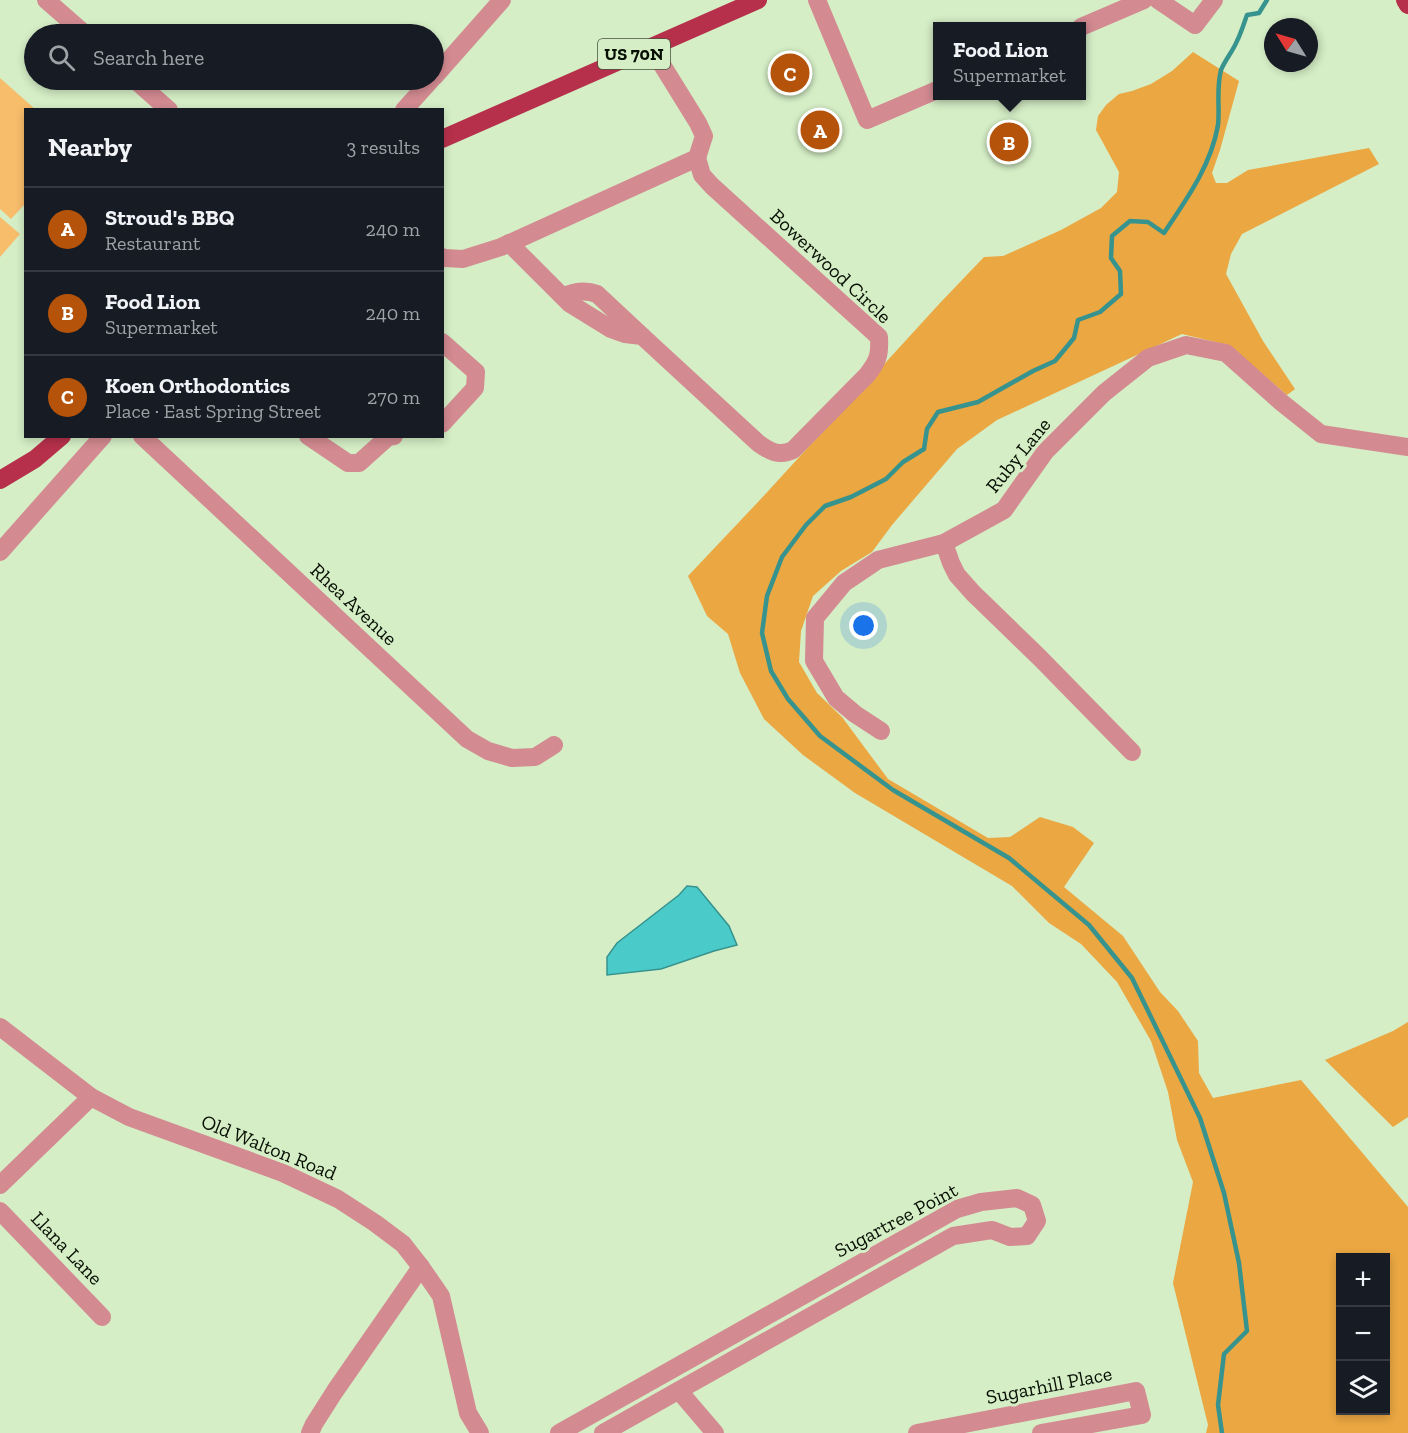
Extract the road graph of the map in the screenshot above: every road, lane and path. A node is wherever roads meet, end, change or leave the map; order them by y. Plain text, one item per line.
1 (46, 0) edge
2 (502, 0) edge
3 (758, 0) edge
4 (817, 0) edge
5 (1144, 0) edge
6 (1158, 0) edge
7 (1214, 0) edge
8 (1405, 0) edge
9 (1408, 5) edge
10 (74, 24) edge
11 (1086, 25) edge
12 (651, 47) junction
13 (444, 65) edge
14 (146, 90) edge
15 (422, 90) edge
16 (933, 92) edge
17 (167, 108) edge
18 (406, 108) edge
19 (444, 138) edge
20 (697, 158) junction
21 (509, 243) junction
22 (444, 257) edge
23 (444, 344) edge
24 (444, 422) edge
25 (60, 438) edge
26 (101, 438) edge
27 (144, 438) edge
28 (311, 438) edge
29 (387, 438) edge
30 (1408, 447) edge
31 (2, 477) edge
32 (944, 543) junction
33 (0, 552) edge
34 (881, 731) dead end
35 (554, 745) dead end
36 (1132, 752) dead end
37 (0, 1028) edge
38 (92, 1097) junction
39 (0, 1185) edge
40 (0, 1211) edge
41 (422, 1267) junction
42 (102, 1317) dead end
43 (679, 1391) junction
44 (310, 1433) edge
45 (480, 1433) edge
46 (559, 1433) edge
47 (603, 1433) edge
48 (715, 1433) edge
49 (917, 1433) edge
50 (1041, 1433) edge

1 - 10 street
2 - 13 street
3 - 12 main road, US 70N
4 - 16 street
5 - 11 street
6 - 7 street
8 - 9 main road
12 - 19 main road, US 70N
12 - 20 street
14 - 17 street
15 - 18 street
20 - 21 street
20 - 21 street, Bowerwood Circle
21 - 22 street
23 - 24 street
25 - 31 main road
26 - 33 street
27 - 35 street, Rhea Avenue
28 - 29 street
30 - 32 street, Ruby Lane
32 - 34 street, Ruby Lane
32 - 36 street
37 - 38 street, Old Walton Road
38 - 39 street
38 - 41 street, Old Walton Road
40 - 42 street, Llana Lane
41 - 44 street
41 - 45 street, Old Walton Road
43 - 46 street, Sugartree Point
43 - 47 street, Sugartree Point
43 - 48 street
49 - 50 street, Sugarhill Place

